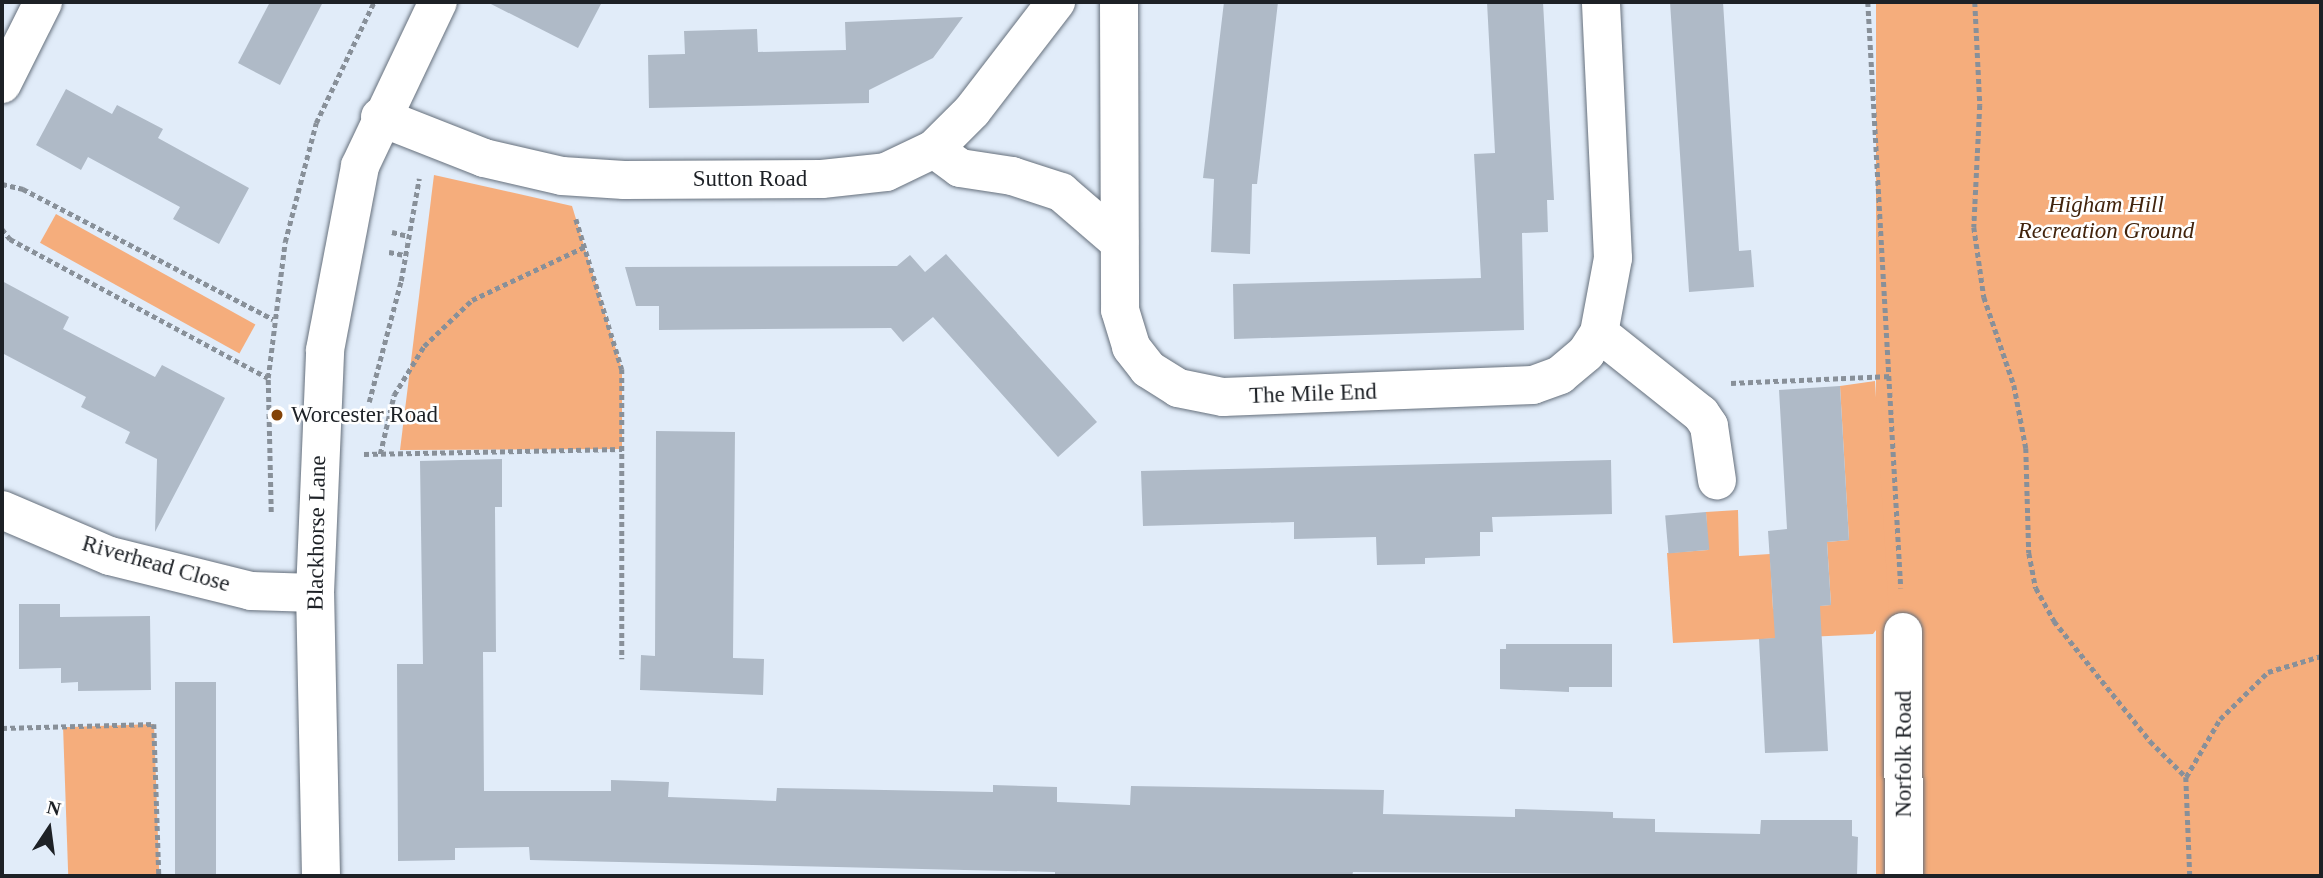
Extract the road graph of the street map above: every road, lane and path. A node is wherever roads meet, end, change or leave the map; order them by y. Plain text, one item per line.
1 (43, 2) edge
2 (374, 2) edge
3 (438, 2) edge
4 (1056, 2) edge
5 (1119, 2) edge
6 (1601, 2) edge
7 (1868, 2) edge
8 (1975, 2) edge
9 (2, 84) edge
10 (380, 117) junction
11 (934, 149) junction
12 (2, 184) edge
13 (414, 205) dead end
14 (2, 229) edge
15 (384, 230) dead end
16 (408, 236) junction
17 (285, 242) dead end
18 (1119, 242) junction
19 (381, 250) dead end
20 (405, 255) junction
21 (273, 319) dead end
22 (1599, 333) junction
23 (1891, 376) junction
24 (268, 377) dead end
25 (1687, 403) junction
26 (364, 411) dead end
27 (358, 444) dead end
28 (622, 450) junction
29 (380, 454) junction
30 (1717, 480) dead end
31 (2, 511) edge
32 (315, 593) junction
33 (1903, 632) joint
34 (2321, 656) edge
35 (622, 659) dead end
36 (2, 727) edge
37 (2186, 777) junction
38 (159, 876) edge
39 (321, 876) edge
40 (1904, 876) edge
41 (2190, 876) edge

1 - 9 street
2 - 17 path
3 - 10 street, Blackhorse Lane
4 - 11 street, Sutton Road
5 - 18 street, The Mile End
6 - 22 street, The Mile End
7 - 23 path
8 - 37 path
10 - 11 street, Sutton Road
10 - 32 street, Blackhorse Lane
11 - 18 street
12 - 21 path
13 - 16 path
14 - 24 path
15 - 16 path
16 - 20 path
18 - 22 street, The Mile End
19 - 20 path
20 - 26 path
22 - 25 street
23 - 25 path
23 - 33 path
25 - 30 street
27 - 29 path, Blackhorse Lane
28 - 29 path
28 - 29 path
28 - 35 path
31 - 32 street, Riverhead Close
32 - 39 street, Blackhorse Lane
33 - 40 street, Norfolk Road
34 - 37 path
36 - 38 path
37 - 41 path

